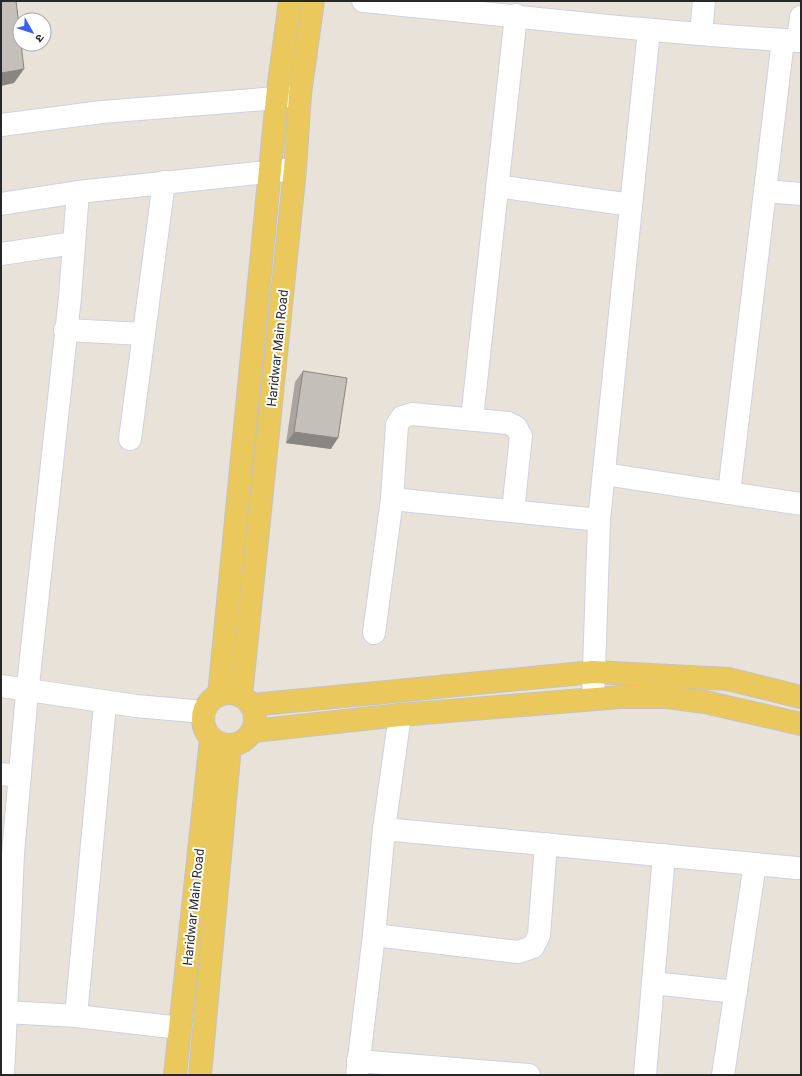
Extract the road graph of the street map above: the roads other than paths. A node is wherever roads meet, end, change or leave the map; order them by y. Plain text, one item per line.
1 (290, 1) edge
2 (313, 1) edge
3 (363, 1) edge
4 (704, 1) edge
5 (470, 6) edge
6 (516, 15) junction
7 (801, 17) edge
8 (649, 30) junction
9 (701, 34) junction
10 (794, 41) edge
11 (300, 94) junction
12 (277, 98) junction
13 (1, 125) edge
14 (295, 169) junction
15 (270, 170) junction
16 (164, 182) junction
17 (498, 186) junction
18 (765, 191) junction
19 (78, 192) junction
20 (801, 194) edge
21 (1, 204) edge
22 (631, 205) junction
23 (74, 243) junction
24 (1, 254) edge
25 (65, 330) junction
26 (144, 334) junction
27 (472, 419) junction
28 (130, 439) dead end
29 (604, 474) junction
30 (730, 493) junction
31 (392, 499) junction
32 (801, 504) edge
33 (513, 511) junction
34 (600, 520) junction
35 (374, 633) dead end
36 (593, 672) junction
37 (1, 686) edge
38 (220, 695) junction
39 (27, 697) junction
40 (801, 697) edge
41 (593, 699) junction
42 (246, 700) junction
43 (1, 701) edge
44 (104, 715) junction
45 (400, 715) junction
46 (801, 724) edge
47 (212, 731) junction
48 (253, 731) junction
49 (11, 775) edge
50 (384, 829) junction
51 (546, 844) junction
52 (7, 853) edge
53 (664, 856) junction
54 (755, 864) junction
55 (797, 868) dead end
56 (374, 935) junction
57 (653, 983) junction
58 (736, 992) junction
59 (6, 1012) junction
60 (76, 1016) junction
61 (180, 1028) junction
62 (357, 1068) edge
63 (484, 1073) edge
64 (3, 1075) edge
65 (175, 1075) edge
66 (200, 1075) edge
67 (530, 1075) edge
68 (645, 1075) edge
69 (723, 1075) edge

1 - 12 main road, Haridwar Main Road
2 - 11 main road, Haridwar Main Road
3 - 5 street
4 - 9 street
5 - 6 street
6 - 8 street
6 - 17 street
7 - 10 street
8 - 9 street
8 - 22 street
9 - 10 street
10 - 18 street
11 - 12 street
11 - 14 main road, Haridwar Main Road
12 - 13 street
12 - 15 main road, Haridwar Main Road
14 - 15 street
14 - 42 main road, Haridwar Main Road
15 - 16 street
15 - 38 main road, Haridwar Main Road
16 - 19 street
16 - 26 street
17 - 22 street
17 - 27 street
18 - 20 street
18 - 30 street
19 - 21 street
19 - 23 street
22 - 29 street
23 - 24 street
23 - 25 street
25 - 26 street
25 - 39 street
26 - 28 street
27 - 31 street
27 - 33 street
29 - 30 street
29 - 34 street
30 - 32 street
31 - 33 street
31 - 35 street
33 - 34 street
34 - 36 street
36 - 40 main road
36 - 41 street
36 - 42 main road
37 - 39 street
38 - 42 main road
38 - 47 main road
39 - 43 street
39 - 44 street
39 - 47 street
39 - 49 street
41 - 45 main road
41 - 46 main road
42 - 48 main road, Haridwar Main Road
44 - 47 street
44 - 60 street
45 - 48 main road
45 - 50 street
47 - 48 main road
47 - 61 main road, Haridwar Main Road
47 - 66 main road, Haridwar Main Road
49 - 52 street
50 - 51 street
50 - 56 street
51 - 53 street
51 - 56 street
52 - 59 street
53 - 54 street
53 - 57 street
54 - 55 street
54 - 58 street
56 - 62 street
57 - 58 street
57 - 68 street
58 - 69 street
59 - 60 street
59 - 64 street
60 - 61 street
61 - 65 main road, Haridwar Main Road
62 - 63 street
63 - 67 street

